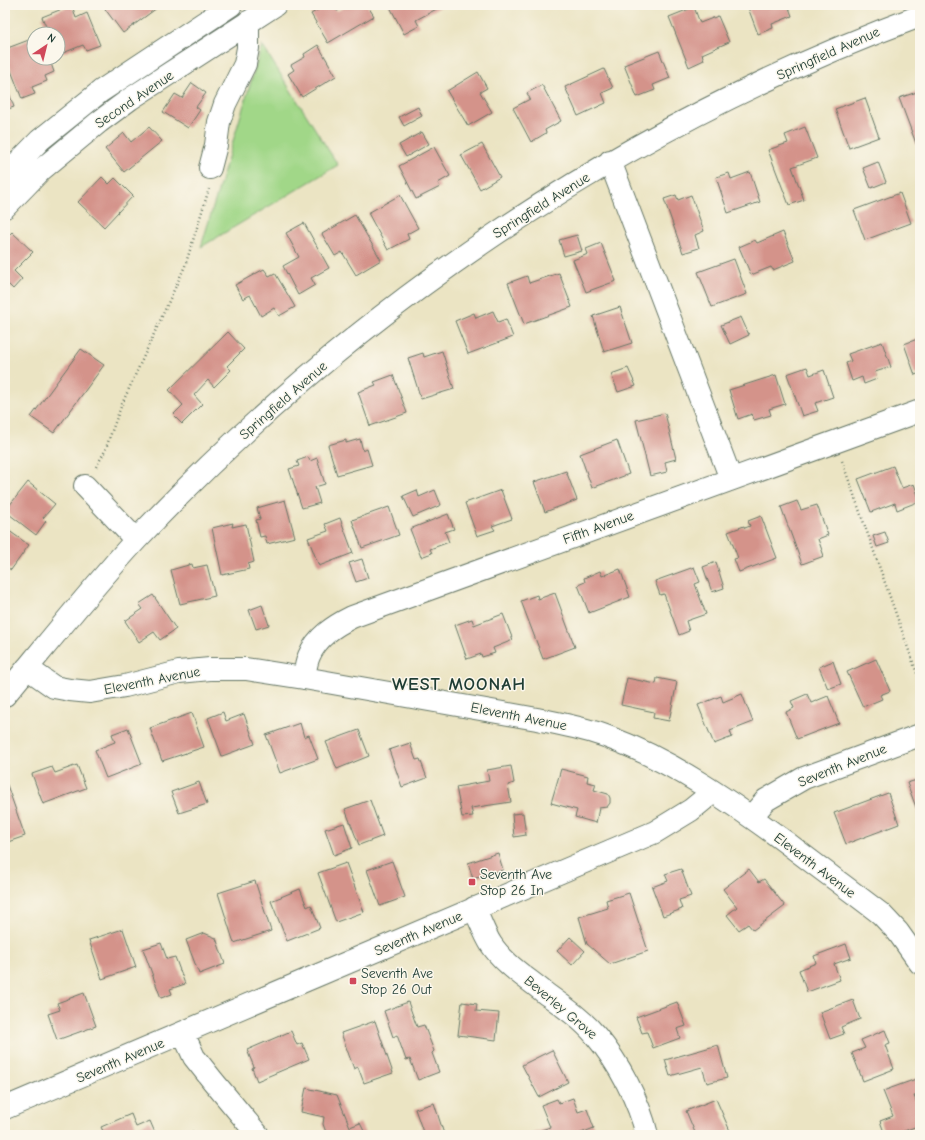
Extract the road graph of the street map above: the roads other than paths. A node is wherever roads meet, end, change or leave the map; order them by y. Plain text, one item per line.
1 (231, 5) edge
2 (275, 5) edge
3 (920, 16) edge
4 (248, 22) junction
5 (610, 162) junction
6 (210, 168) road end
7 (5, 176) edge
8 (5, 207) edge
9 (920, 411) edge
10 (731, 479) junction
11 (85, 486) road end
12 (136, 540) junction
13 (27, 668) junction
14 (304, 678) junction
15 (5, 695) edge
16 (920, 735) edge
17 (713, 792) junction
18 (751, 817) junction
19 (474, 908) junction
20 (920, 963) edge
21 (183, 1033) junction
22 (5, 1108) edge
23 (258, 1135) edge
24 (647, 1135) edge

1 - 7 street, Second Avenue
2 - 4 street, Second Avenue
3 - 5 street, Springfield Avenue
4 - 6 street
4 - 8 street, Second Avenue
5 - 10 street
5 - 12 street, Springfield Avenue
9 - 10 street, Fifth Avenue
10 - 14 street, Fifth Avenue
11 - 12 street
12 - 13 street, Springfield Avenue
13 - 14 street, Eleventh Avenue
13 - 15 street, Springfield Avenue
14 - 17 street, Eleventh Avenue
16 - 18 street, Seventh Avenue
17 - 18 street, Eleventh Avenue
17 - 19 street, Seventh Avenue
18 - 20 street, Eleventh Avenue
19 - 21 street, Seventh Avenue
19 - 24 street, Beverley Grove
21 - 22 street, Seventh Avenue
21 - 23 street

